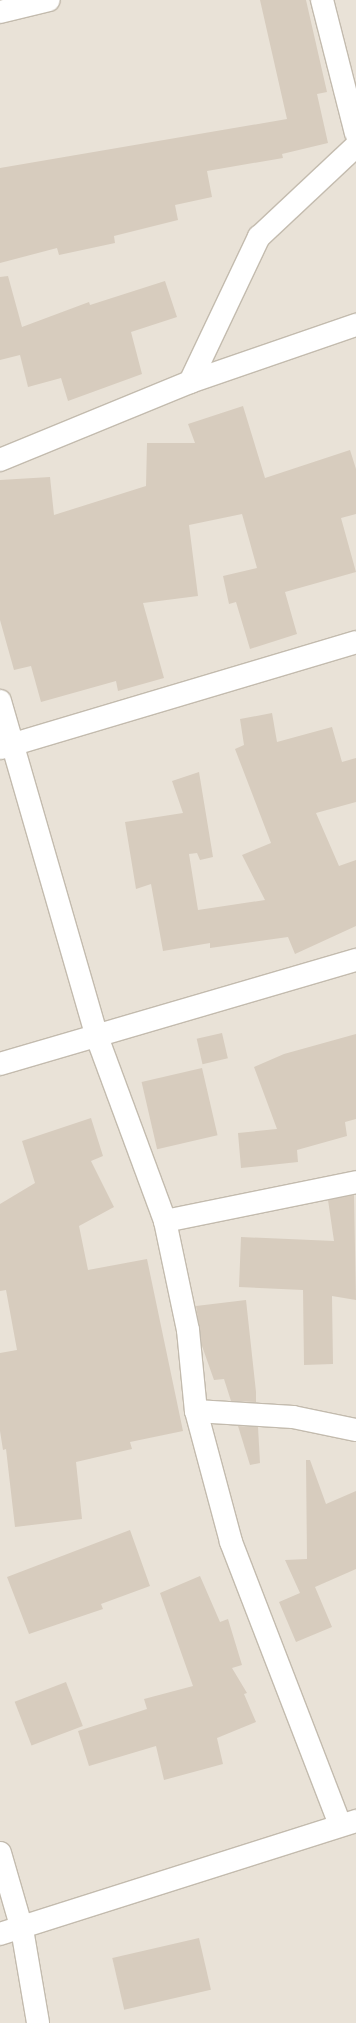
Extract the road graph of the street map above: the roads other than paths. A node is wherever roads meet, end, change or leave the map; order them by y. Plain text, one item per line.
1 (49, 0) edge
2 (322, 0) edge
3 (0, 12) edge
4 (356, 133) edge
5 (356, 146) edge
6 (356, 325) edge
7 (190, 382) junction
8 (0, 460) edge
9 (356, 642) edge
10 (0, 701) edge
11 (7, 746) edge
12 (356, 960) edge
13 (96, 1037) junction
14 (0, 1064) edge
15 (356, 1182) edge
16 (165, 1222) junction
17 (196, 1411) junction
18 (356, 1430) edge
19 (348, 1823) edge
20 (0, 1853) edge
21 (22, 1929) junction
22 (0, 1934) edge
23 (38, 2023) edge

1 - 3 street
2 - 4 street
5 - 7 street
6 - 7 street
7 - 8 street
9 - 11 street
10 - 11 street
11 - 13 street
12 - 13 street
13 - 14 street
13 - 16 street
15 - 16 street
16 - 17 street
17 - 18 street
17 - 19 street
19 - 21 street
20 - 21 street
21 - 22 street
21 - 23 street

